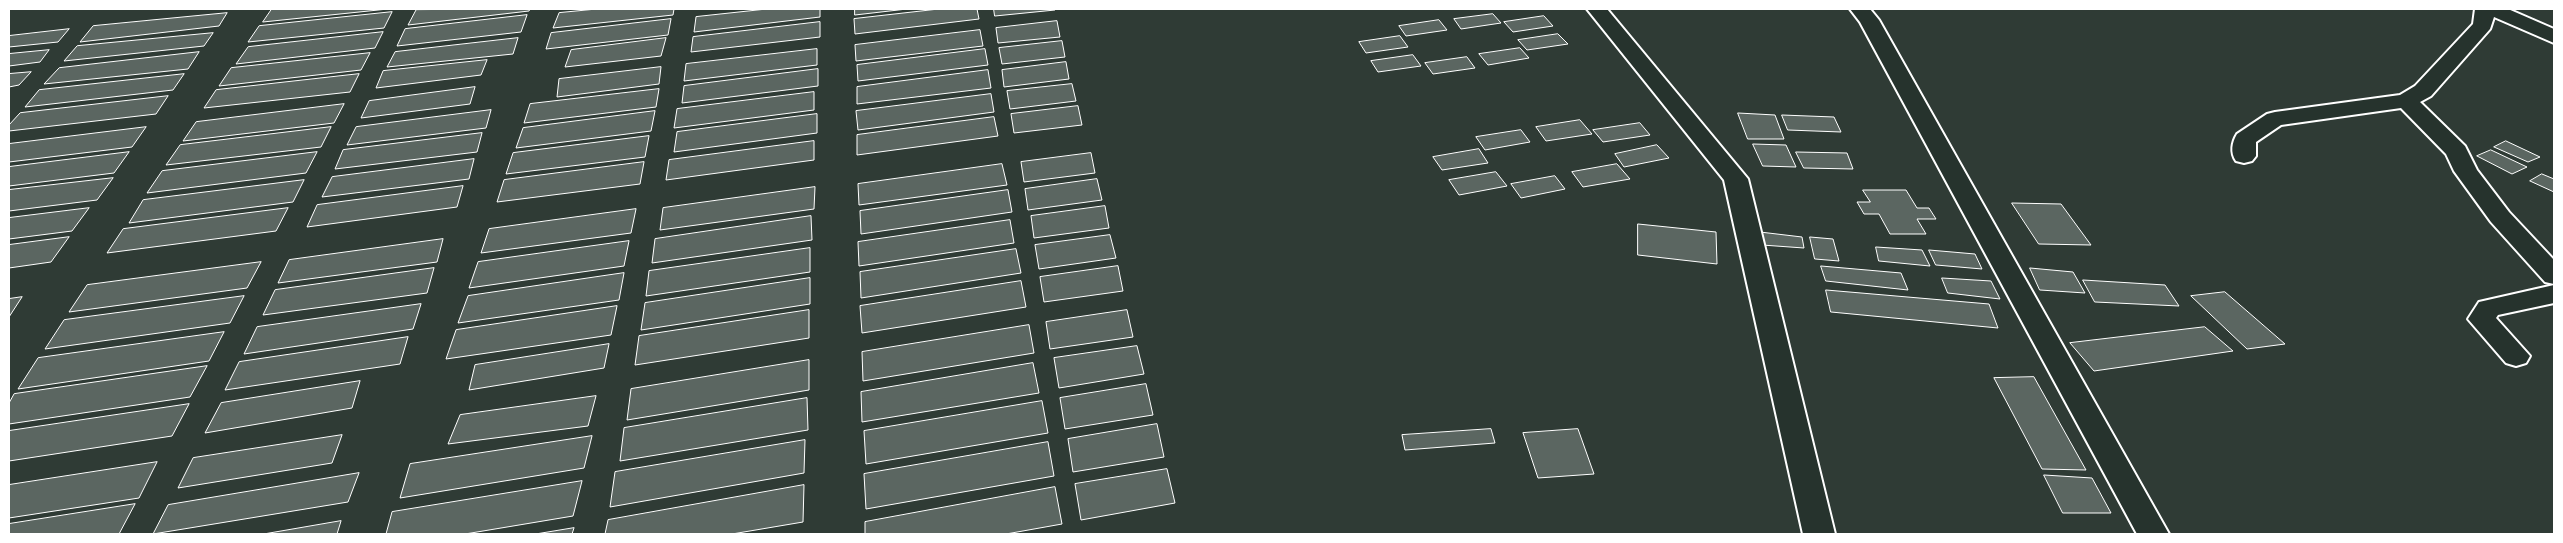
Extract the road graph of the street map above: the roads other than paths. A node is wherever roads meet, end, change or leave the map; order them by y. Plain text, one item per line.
1 (1597, 9) edge
2 (1860, 9) edge
3 (2485, 9) edge
4 (2492, 9) edge
5 (2554, 37) edge
6 (2406, 101) junction
7 (2244, 156) dead end
8 (2554, 276) edge
9 (2554, 294) edge
10 (2516, 356) dead end
11 (1819, 534) edge
12 (2154, 534) edge

1 - 11 street
2 - 12 street
3 - 6 street
4 - 5 street
6 - 7 street
6 - 8 street
9 - 10 street

